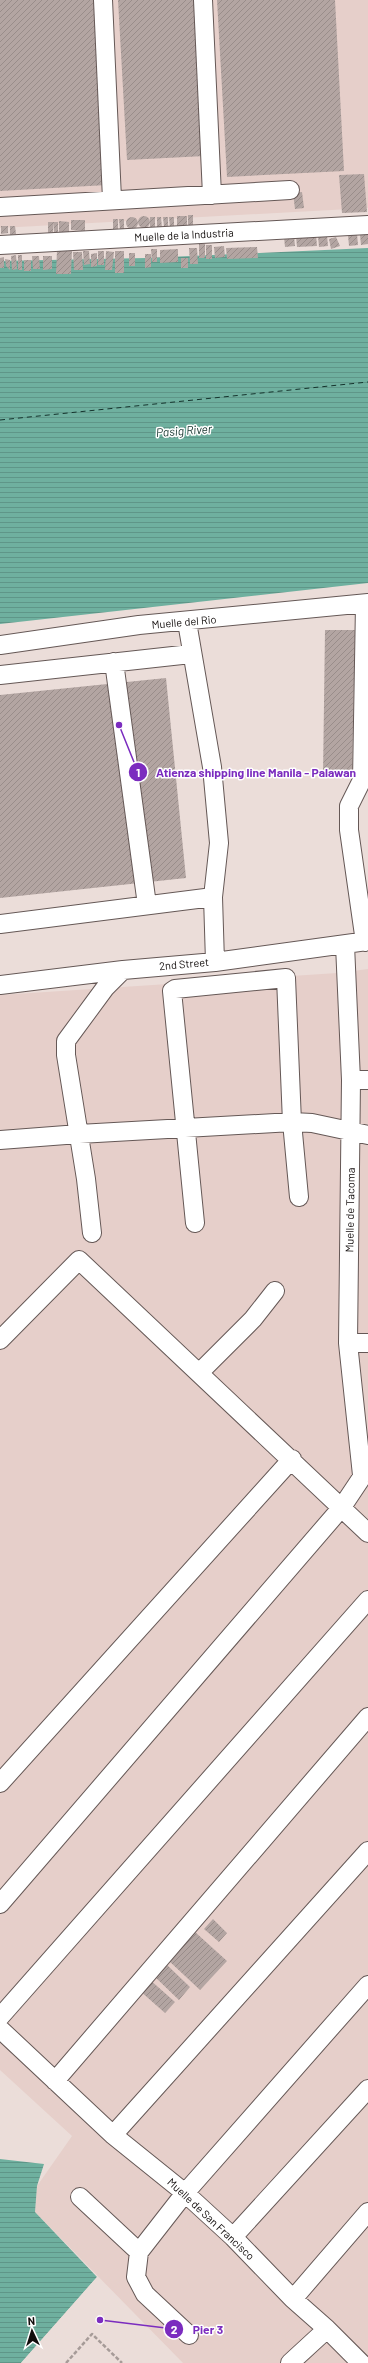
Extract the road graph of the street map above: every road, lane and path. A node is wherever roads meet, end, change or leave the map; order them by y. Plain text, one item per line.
1 (104, 0) edge
2 (203, 0) edge
3 (290, 190) dead end
4 (212, 195) junction
5 (112, 199) junction
6 (0, 207) edge
7 (368, 225) edge
8 (0, 245) edge
9 (367, 603) edge
10 (188, 622) junction
11 (0, 645) edge
12 (191, 654) junction
13 (114, 662) junction
14 (0, 675) edge
15 (365, 779) edge
16 (213, 897) junction
17 (147, 905) junction
18 (0, 924) edge
19 (367, 942) edge
20 (345, 945) junction
21 (215, 962) junction
22 (123, 970) junction
23 (0, 985) edge
24 (360, 1080) edge
25 (292, 1122) junction
26 (186, 1128) junction
27 (349, 1132) junction
28 (79, 1134) junction
29 (368, 1136) edge
30 (0, 1140) edge
31 (299, 1197) dead end
32 (195, 1223) dead end
33 (92, 1232) dead end
34 (275, 1291) dead end
35 (0, 1340) edge
36 (348, 1343) junction
37 (368, 1343) edge
38 (199, 1373) junction
39 (292, 1459) junction
40 (366, 1475) edge
41 (342, 1507) junction
42 (368, 1533) edge
43 (368, 1600) edge
44 (368, 1717) edge
45 (0, 1782) edge
46 (368, 1851) edge
47 (0, 1904) edge
48 (368, 1985) edge
49 (0, 2017) edge
50 (0, 2029) edge
51 (55, 2081) junction
52 (368, 2089) edge
53 (113, 2134) junction
54 (185, 2193) junction
55 (80, 2197) dead end
56 (368, 2212) edge
57 (233, 2237) junction
58 (139, 2252) junction
59 (293, 2298) junction
60 (327, 2329) junction
61 (189, 2335) dead end
62 (66, 2363) edge
63 (122, 2363) edge
64 (290, 2363) edge
65 (361, 2363) edge

1 - 5 street
2 - 4 street
3 - 4 street
4 - 5 street
5 - 6 street
7 - 8 street, Muelle de la Industria
9 - 10 street, Muelle del Rio
9 - 15 street
10 - 11 street, Muelle del Rio
10 - 12 street
12 - 13 street
12 - 16 street
13 - 14 street
13 - 17 street
15 - 19 street
16 - 17 street
16 - 21 street
17 - 18 street
19 - 20 street, 2nd Street
20 - 21 street, 2nd Street
20 - 24 street, Muelle de Tacoma
21 - 22 street, 2nd Street
22 - 23 street, 2nd Street
22 - 28 street
24 - 27 street, Muelle de Tacoma
25 - 26 street
25 - 26 street
25 - 27 street
25 - 31 street
26 - 28 street
26 - 32 street
27 - 29 street
27 - 36 street, Muelle de Tacoma
28 - 30 street
28 - 33 street
34 - 38 street
35 - 38 street
36 - 37 street
36 - 40 street, Muelle de Tacoma
38 - 39 street
39 - 41 street
39 - 45 street
40 - 41 street
41 - 42 street
41 - 47 street
43 - 49 street
44 - 51 street
46 - 53 street
48 - 54 street
50 - 51 street, Muelle de San Francisco
51 - 53 street, Muelle de San Francisco
52 - 57 street
53 - 54 street, Muelle de San Francisco
54 - 57 street, Muelle de San Francisco
54 - 58 street
55 - 58 street
56 - 59 street
57 - 59 street, Muelle de San Francisco
58 - 61 street
59 - 60 street, Muelle de San Francisco
60 - 64 street
60 - 65 street, Muelle de San Francisco
62 - 63 path

